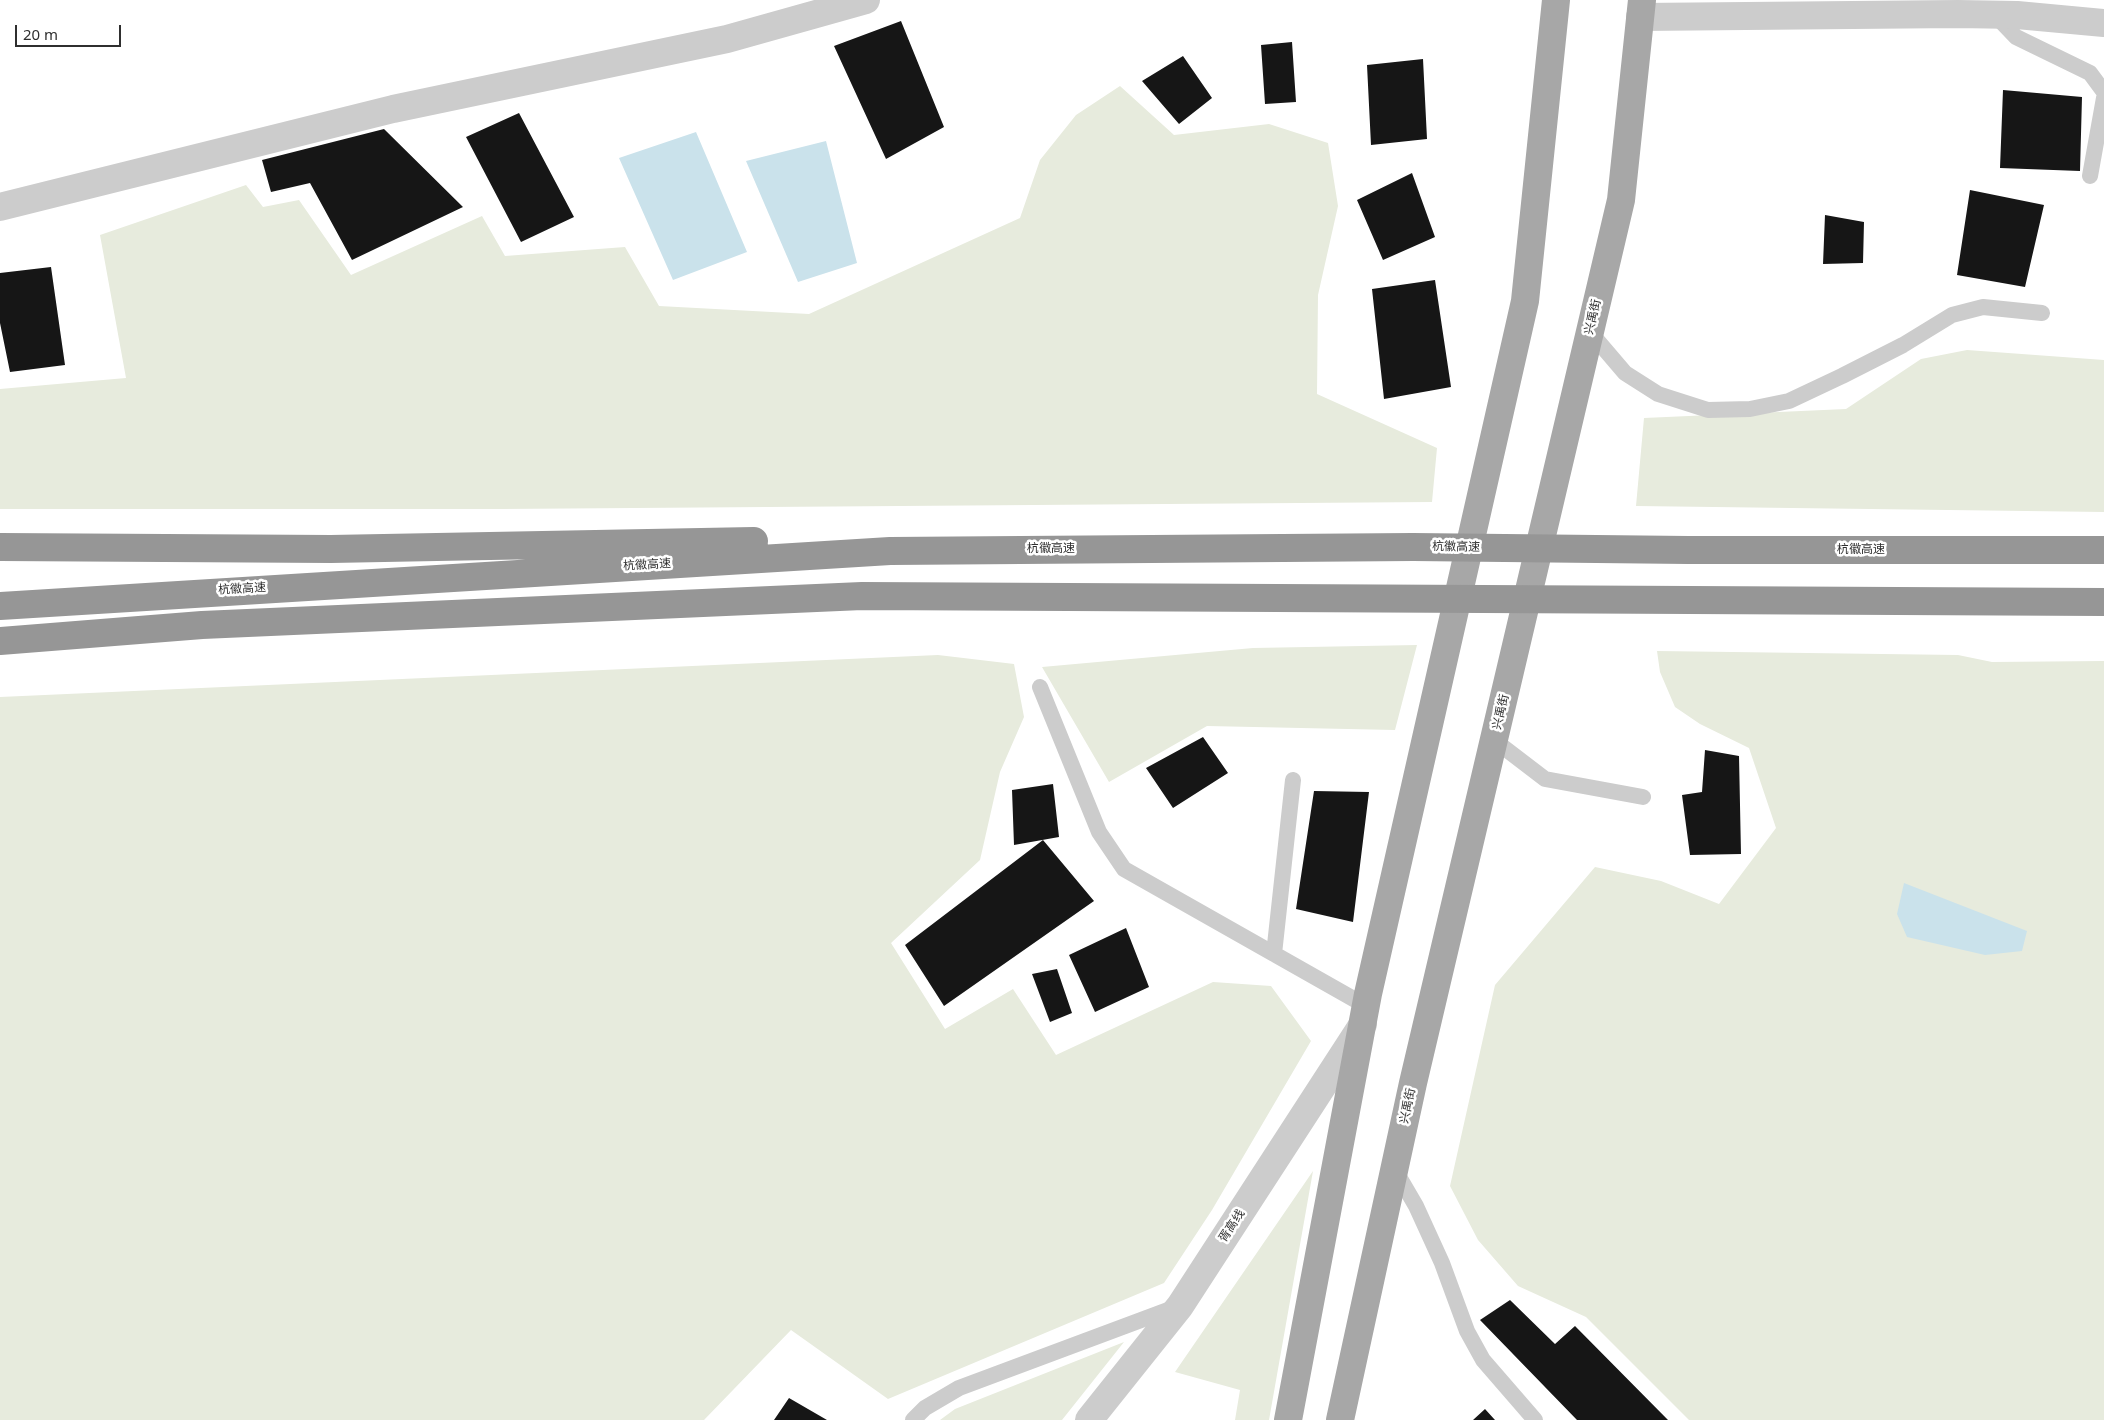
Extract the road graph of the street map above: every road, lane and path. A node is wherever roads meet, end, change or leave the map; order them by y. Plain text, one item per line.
1 (866, 0) edge
2 (1556, 0) edge
3 (1641, 8) edge
4 (2010, 10) edge
5 (2104, 23) edge
6 (2104, 92) edge
7 (2104, 98) edge
8 (2090, 176) dead end
9 (0, 207) edge
10 (2042, 313) dead end
11 (1590, 332) junction
12 (0, 547) edge
13 (890, 550) junction
14 (2104, 550) edge
15 (2104, 602) edge
16 (0, 606) edge
17 (0, 641) edge
18 (1040, 687) dead end
19 (1494, 740) junction
20 (1293, 780) dead end
21 (1643, 797) dead end
22 (1274, 954) junction
23 (1364, 1015) junction
24 (1394, 1170) junction
25 (1180, 1306) junction
26 (913, 1420) edge
27 (1090, 1420) edge
28 (1288, 1420) edge
29 (1340, 1420) edge
30 (1535, 1420) edge

1 - 9 street
2 - 23 main road
3 - 4 street
3 - 11 main road, 兴禹街
4 - 5 street
4 - 6 lane
7 - 8 lane
10 - 11 lane
11 - 19 main road, 兴禹街
12 - 13 highway
13 - 14 highway, 杭徽高速
13 - 16 highway, 杭徽高速
15 - 17 highway
18 - 22 lane
19 - 21 lane
19 - 24 main road, 兴禹街
20 - 22 lane
22 - 23 lane
23 - 25 street, 胥高线
23 - 28 main road
24 - 29 main road, 兴禹街
24 - 30 lane
25 - 26 lane
25 - 27 street, 胥高线

